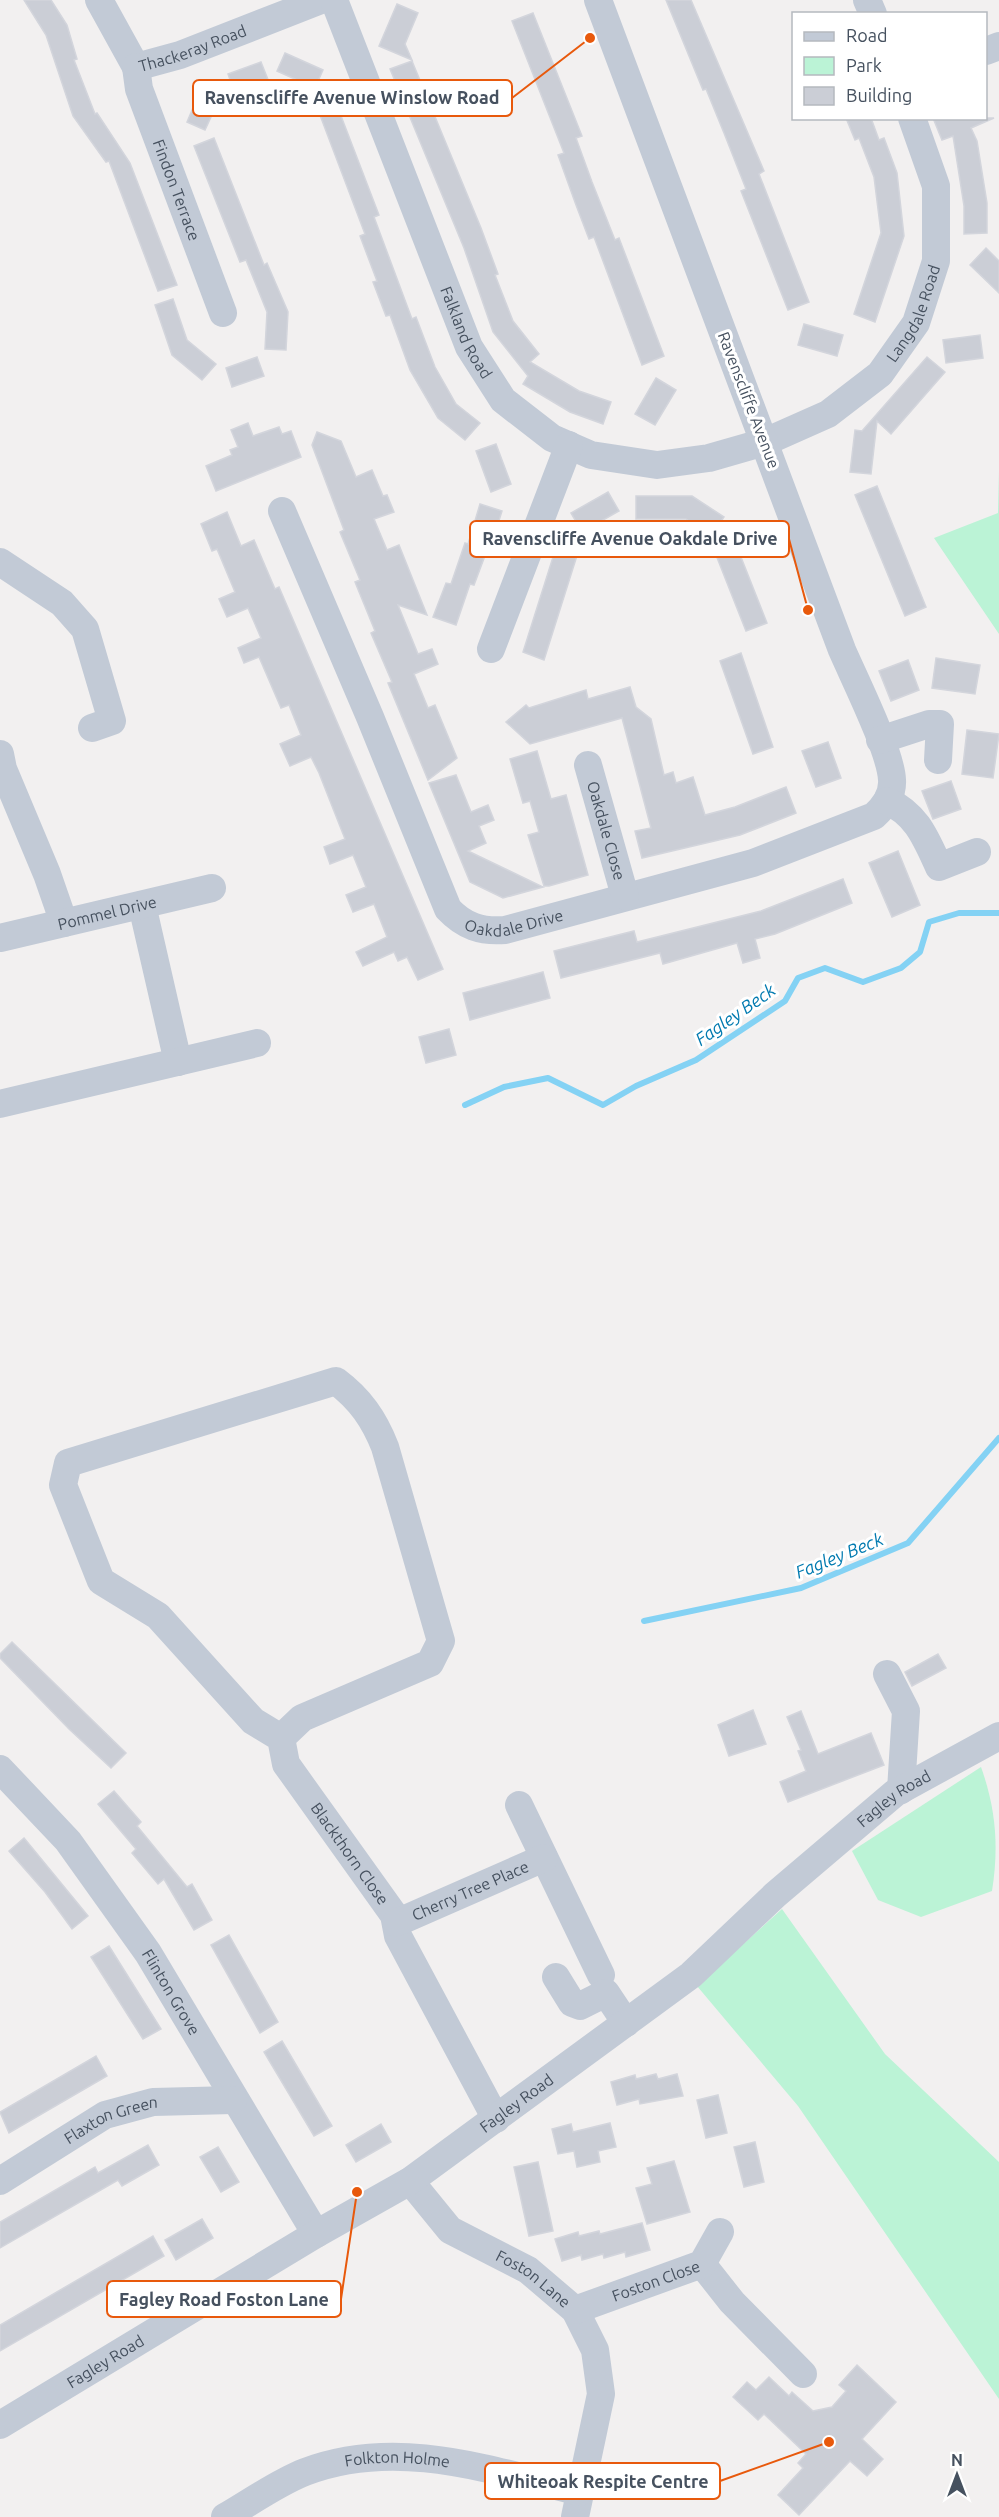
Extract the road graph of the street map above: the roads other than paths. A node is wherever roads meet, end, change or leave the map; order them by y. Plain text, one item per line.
1 (99, 0) edge
2 (321, 0) edge
3 (334, 0) edge
4 (598, 0) edge
5 (136, 67) junction
6 (913, 120) edge
7 (223, 313) dead end
8 (765, 442) junction
9 (569, 445) junction
10 (282, 511) dead end
11 (0, 562) edge
12 (490, 649) dead end
13 (92, 728) dead end
14 (880, 740) junction
15 (939, 760) dead end
16 (1, 764) edge
17 (588, 765) dead end
18 (888, 801) junction
19 (977, 852) dead end
20 (212, 888) dead end
21 (625, 896) junction
22 (142, 905) junction
23 (64, 923) junction
24 (0, 938) edge
25 (256, 1043) dead end
26 (178, 1062) junction
27 (0, 1104) edge
28 (887, 1674) dead end
29 (999, 1737) edge
30 (281, 1738) junction
31 (0, 1769) edge
32 (901, 1790) junction
33 (519, 1805) dead end
34 (544, 1858) junction
35 (396, 1923) junction
36 (601, 1975) dead end
37 (556, 1977) dead end
38 (626, 2023) junction
39 (233, 2100) junction
40 (496, 2119) junction
41 (0, 2181) edge
42 (411, 2181) junction
43 (720, 2232) dead end
44 (316, 2234) junction
45 (702, 2264) junction
46 (575, 2310) junction
47 (803, 2374) dead end
48 (0, 2425) edge
49 (578, 2505) edge
50 (225, 2517) edge

1 - 5 street, Thackeray Road
2 - 5 street, Thackeray Road
3 - 9 street, Falkland Road
4 - 8 street, Ravenscliffe Avenue
5 - 7 street, Findon Terrace
6 - 8 street, Langdale Road
8 - 9 street, Falkland Road
8 - 14 street, Ravenscliffe Avenue
9 - 12 street
10 - 21 street, Oakdale Drive
11 - 13 street
14 - 15 street
14 - 18 street, Ravenscliffe Avenue
16 - 23 street
17 - 21 street, Oakdale Close
18 - 19 street
18 - 21 street, Oakdale Drive
20 - 22 street, Pommel Drive
22 - 23 street, Pommel Drive
22 - 26 street
23 - 24 street, Pommel Drive
25 - 26 street
26 - 27 street
28 - 32 street
29 - 32 street, Fagley Road
30 - 30 street
30 - 35 street, Blackthorn Close
31 - 39 street, Flinton Grove
32 - 38 street, Fagley Road
33 - 34 street, Cherry Tree Place
34 - 35 street, Cherry Tree Place
34 - 36 street, Cherry Tree Place
35 - 40 street, Blackthorn Close
37 - 38 street
38 - 40 street, Fagley Road
39 - 41 street, Flaxton Green
39 - 44 street, Flinton Grove
40 - 42 street, Fagley Road
42 - 44 street, Fagley Road
42 - 46 street, Foston Lane
43 - 45 street, Foston Close
44 - 48 street, Fagley Road
45 - 46 street, Foston Close
45 - 47 street
46 - 49 street, Foston Lane
49 - 50 street, Folkton Holme

